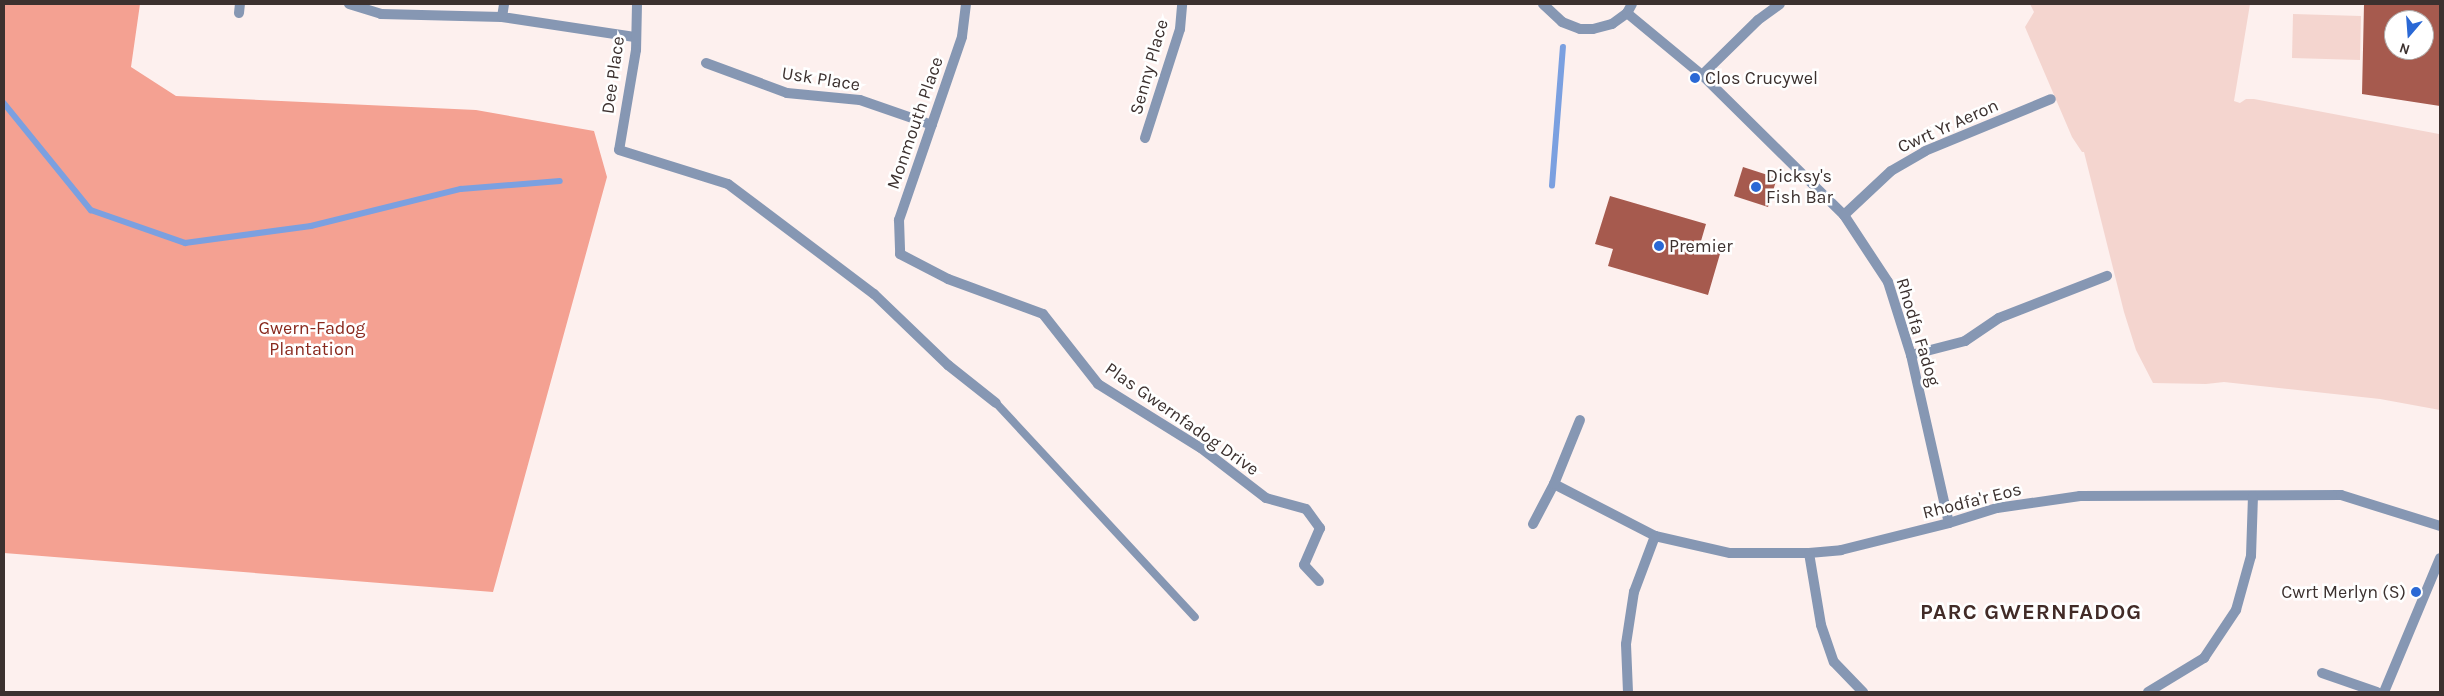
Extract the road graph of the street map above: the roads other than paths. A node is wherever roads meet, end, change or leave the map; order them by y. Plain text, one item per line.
1 (349, 4) edge
2 (504, 4) edge
3 (637, 4) edge
4 (966, 4) edge
5 (1182, 4) edge
6 (1543, 4) edge
7 (1632, 4) edge
8 (1780, 4) edge
9 (1627, 13) junction
10 (502, 17) junction
11 (635, 37) junction
12 (706, 63) dead end
13 (1702, 75) junction
14 (2051, 99) dead end
15 (932, 125) junction
16 (1145, 138) dead end
17 (1844, 215) junction
18 (900, 254) joint
19 (2107, 276) dead end
20 (1910, 355) junction
21 (996, 403) joint
22 (1580, 420) dead end
23 (1554, 484) junction
24 (2253, 496) junction
25 (1949, 523) junction
26 (1533, 524) dead end
27 (2440, 526) edge
28 (1655, 536) junction
29 (1809, 553) junction
30 (2440, 558) edge
31 (1319, 582) dead end
32 (1195, 617) dead end
33 (2322, 673) dead end
34 (1628, 692) edge
35 (1863, 692) edge
36 (2148, 692) edge
37 (2377, 692) edge
38 (2384, 692) edge

1 - 10 street
2 - 10 street
3 - 11 street, Dee Place
4 - 15 street, Monmouth Place
5 - 16 street, Senny Place
6 - 9 street
7 - 9 street
8 - 13 street
9 - 13 street, Rhodfa Fadog
10 - 11 street
11 - 21 street, Dee Place
12 - 15 street, Usk Place
13 - 17 street, Rhodfa Fadog
14 - 17 street, Cwrt Yr Aeron
15 - 18 street, Monmouth Place
17 - 20 street, Rhodfa Fadog
18 - 31 street, Plas Gwernfadog Drive
19 - 20 street
20 - 25 street, Rhodfa Fadog
21 - 32 lane
22 - 23 street
23 - 26 street
23 - 28 street, Rhodfa'r Eos
24 - 25 street, Rhodfa'r Eos
24 - 27 street, Rhodfa'r Eos
24 - 36 street
25 - 29 street, Rhodfa'r Eos
28 - 29 street, Rhodfa'r Eos
28 - 34 street
29 - 35 street
30 - 38 street
33 - 37 street

